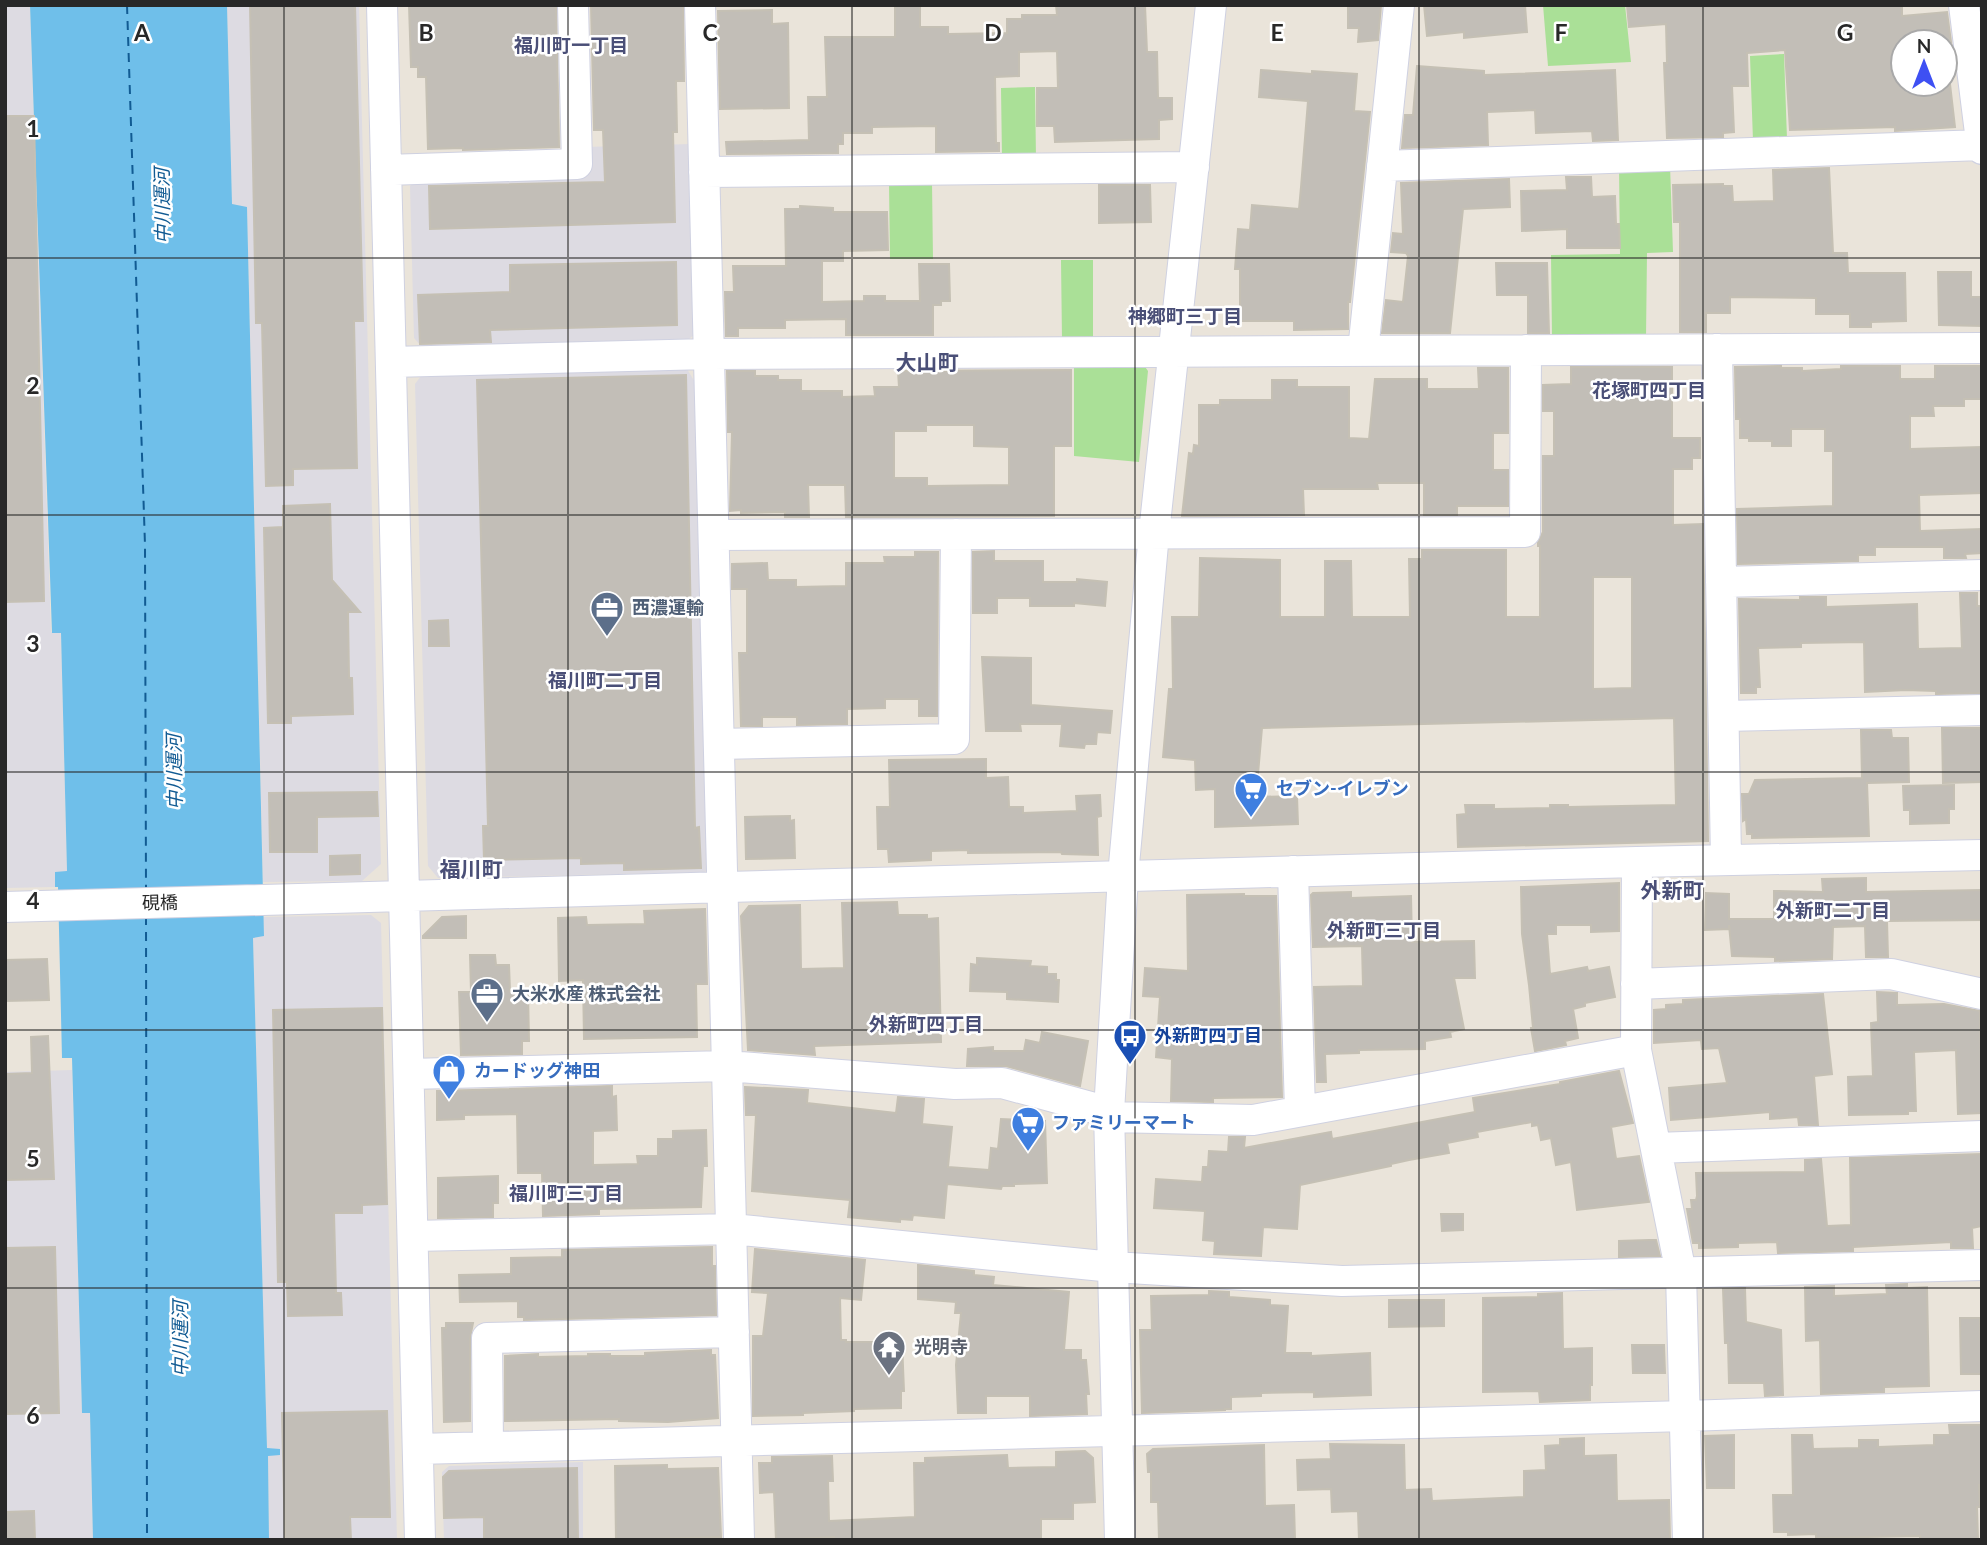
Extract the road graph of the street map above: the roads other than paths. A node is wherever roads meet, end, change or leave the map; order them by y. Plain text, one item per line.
1 (382, 5) edge
2 (573, 5) edge
3 (700, 5) edge
4 (1211, 5) edge
5 (1399, 5) edge
6 (1964, 5) edge
7 (1982, 146) edge
8 (1382, 166) junction
9 (1194, 167) junction
10 (386, 170) junction
11 (704, 172) junction
12 (1982, 348) edge
13 (1717, 349) junction
14 (1527, 350) junction
15 (1363, 351) junction
16 (1173, 352) junction
17 (709, 354) junction
18 (391, 362) junction
19 (1154, 533) junction
20 (956, 534) junction
21 (713, 535) junction
22 (1982, 575) edge
23 (1721, 582) junction
24 (1982, 710) edge
25 (1724, 716) junction
26 (719, 744) junction
27 (1982, 855) edge
28 (1726, 860) junction
29 (1637, 862) junction
30 (1293, 872) junction
31 (1123, 876) junction
32 (723, 888) junction
33 (404, 897) junction
34 (20, 906) edge
35 (1636, 984) junction
36 (1982, 993) edge
37 (1636, 1050) junction
38 (727, 1066) junction
39 (409, 1074) junction
40 (1300, 1111) junction
41 (1109, 1115) junction
42 (1982, 1136) edge
43 (1656, 1149) junction
44 (732, 1229) junction
45 (413, 1236) junction
46 (1982, 1265) edge
47 (1113, 1266) junction
48 (1681, 1273) junction
49 (734, 1332) junction
50 (1982, 1406) edge
51 (1686, 1416) junction
52 (1116, 1430) junction
53 (737, 1440) junction
54 (488, 1447) junction
55 (418, 1450) junction
56 (421, 1540) edge
57 (740, 1540) edge
58 (1120, 1540) edge
59 (1688, 1540) edge

1 - 10 street
2 - 10 street
3 - 11 street
4 - 9 street
5 - 8 street
6 - 7 street
7 - 8 street
8 - 15 street
9 - 11 street
9 - 16 street
10 - 18 street
11 - 17 street
12 - 13 street
13 - 14 street
13 - 23 street
14 - 15 street
14 - 19 street
15 - 16 street
16 - 17 street
16 - 19 street
17 - 18 street
17 - 21 street
18 - 33 street
19 - 20 street
19 - 31 street
20 - 21 street
20 - 26 street
21 - 26 street
22 - 23 street
23 - 25 street
24 - 25 street
25 - 28 street
26 - 32 street
27 - 28 street, 硯橋
28 - 29 street, 硯橋
29 - 30 street, 硯橋
29 - 35 street
30 - 31 street, 硯橋
30 - 40 street
31 - 32 street, 硯橋
31 - 41 street
32 - 33 street, 硯橋
32 - 38 street
33 - 34 street, 硯橋
33 - 39 street
35 - 36 street
35 - 37 street
37 - 40 street
37 - 43 street
38 - 39 street
38 - 41 street
38 - 44 street
39 - 45 street
40 - 41 street
41 - 47 street
42 - 43 street
43 - 48 street
44 - 45 street
44 - 47 street
44 - 49 street
45 - 55 street
46 - 48 street
47 - 48 street
47 - 52 street
48 - 51 street
49 - 53 street
49 - 54 street
50 - 51 street
51 - 52 street
51 - 59 street
52 - 53 street
52 - 58 street
53 - 54 street
53 - 57 street
54 - 55 street
55 - 56 street

